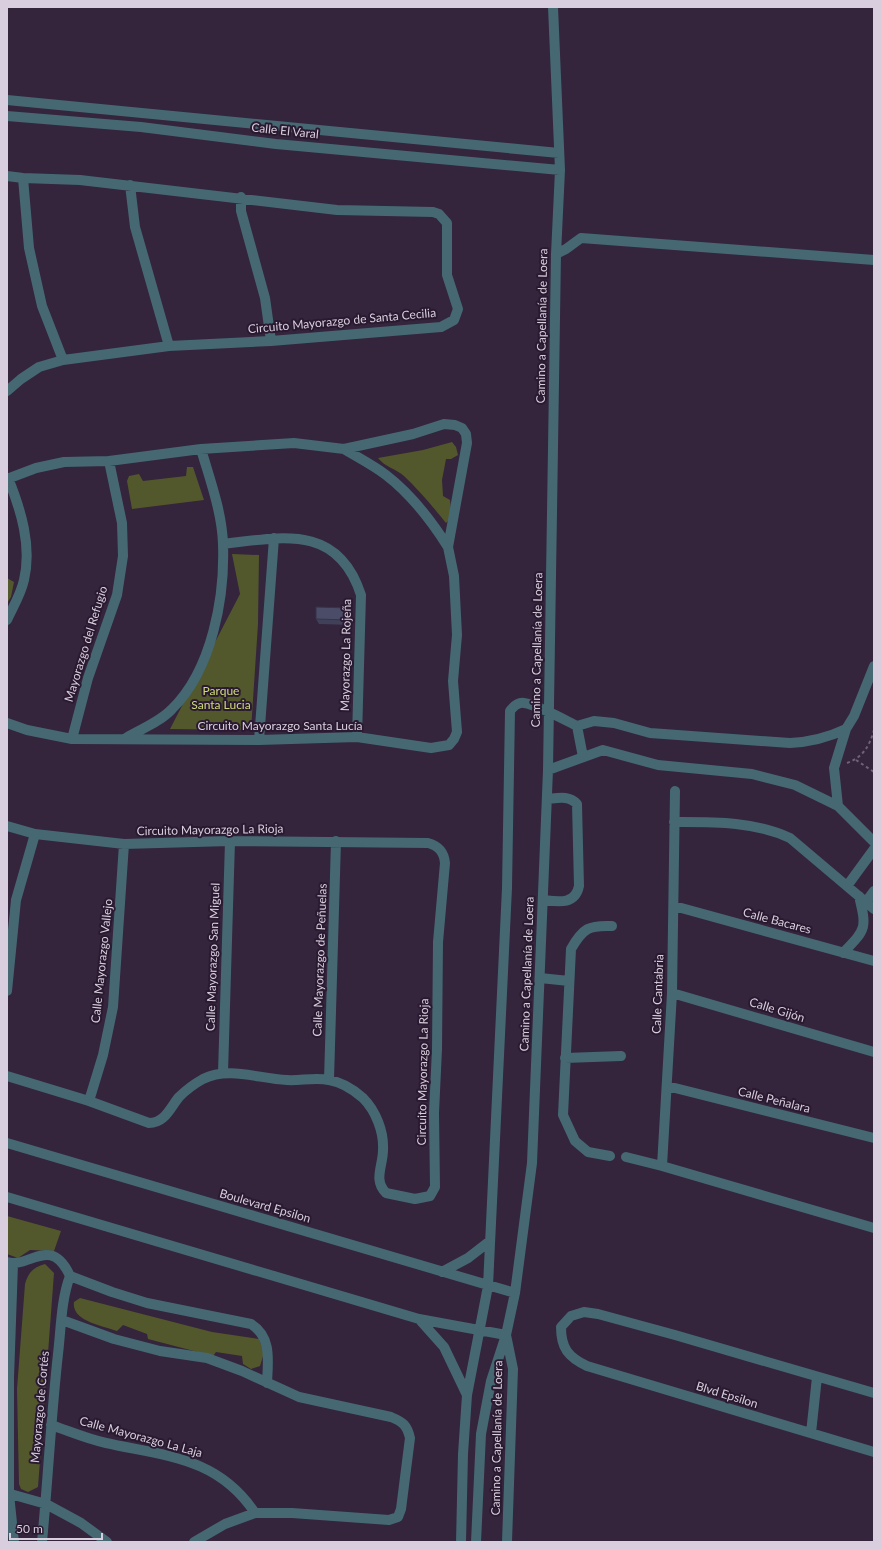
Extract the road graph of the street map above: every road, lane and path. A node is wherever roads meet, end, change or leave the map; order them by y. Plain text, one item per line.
1 (553, 7) edge
2 (7, 100) edge
3 (7, 116) edge
4 (559, 153) junction
5 (560, 170) junction
6 (7, 176) edge
7 (23, 178) junction
8 (130, 186) junction
9 (241, 198) junction
10 (556, 254) junction
11 (874, 260) edge
12 (271, 341) junction
13 (169, 346) junction
14 (63, 360) junction
15 (7, 391) edge
16 (201, 449) junction
17 (344, 449) junction
18 (109, 461) junction
19 (7, 479) edge
20 (274, 538) junction
21 (223, 544) junction
22 (448, 547) junction
23 (7, 620) edge
24 (874, 666) edge
25 (549, 712) junction
26 (7, 723) edge
27 (577, 726) junction
28 (846, 729) junction
29 (874, 730) edge
30 (357, 737) junction
31 (72, 739) junction
32 (124, 739) junction
33 (259, 740) junction
34 (583, 757) junction
35 (548, 770) junction
36 (874, 772) edge
37 (675, 791) dead end
38 (547, 799) junction
39 (838, 806) junction
40 (674, 822) junction
41 (7, 826) edge
42 (35, 834) junction
43 (230, 841) junction
44 (336, 841) junction
45 (874, 842) edge
46 (124, 844) junction
47 (874, 850) edge
48 (848, 886) junction
49 (874, 891) edge
50 (543, 900) junction
51 (866, 902) edge
52 (674, 906) junction
53 (612, 926) dead end
54 (843, 953) junction
55 (874, 961) edge
56 (540, 978) junction
57 (569, 981) junction
58 (7, 991) edge
59 (672, 992) junction
60 (874, 1052) edge
61 (621, 1056) dead end
62 (565, 1058) junction
63 (223, 1073) junction
64 (7, 1076) edge
65 (329, 1080) junction
66 (667, 1086) junction
67 (89, 1101) junction
68 (874, 1138) edge
69 (7, 1143) edge
70 (610, 1156) dead end
71 (626, 1157) dead end
72 (662, 1166) junction
73 (7, 1197) edge
74 (874, 1228) edge
75 (490, 1241) junction
76 (10, 1263) edge
77 (442, 1272) junction
78 (70, 1276) junction
79 (488, 1286) junction
80 (515, 1293) junction
81 (419, 1319) junction
82 (62, 1320) junction
83 (478, 1331) junction
84 (506, 1335) junction
85 (817, 1377) junction
86 (8, 1378) edge
87 (267, 1382) junction
88 (874, 1393) edge
89 (467, 1395) junction
90 (50, 1425) junction
91 (811, 1433) junction
92 (874, 1452) edge
93 (8, 1494) edge
94 (46, 1504) junction
95 (254, 1513) junction
96 (14, 1542) edge
97 (42, 1542) edge
98 (107, 1542) edge
99 (194, 1542) edge
100 (460, 1542) edge
101 (476, 1542) edge
102 (507, 1542) edge

1 - 4 street, Camino a Capellanía de Loera
2 - 4 street
3 - 5 street, Calle El Varal
4 - 5 street, Camino a Capellanía de Loera
5 - 10 street, Camino a Capellanía de Loera
6 - 7 street, Circuito Mayorazgo de Santa Cecilia
7 - 8 street, Circuito Mayorazgo de Santa Cecilia
7 - 14 street
8 - 9 street, Circuito Mayorazgo de Santa Cecilia
8 - 13 street
9 - 12 street
9 - 12 street, Circuito Mayorazgo de Santa Cecilia
10 - 11 street
10 - 25 street, Camino a Capellanía de Loera
12 - 13 street, Circuito Mayorazgo de Santa Cecilia
13 - 14 street, Circuito Mayorazgo de Santa Cecilia
14 - 15 street, Circuito Mayorazgo de Santa Cecilia
16 - 17 street, Circuito Mayorazgo Santa Lucía
16 - 18 street, Circuito Mayorazgo Santa Lucía
16 - 21 street
17 - 22 street, Circuito Mayorazgo Santa Lucía
17 - 22 street, Circuito Mayorazgo Santa Lucía
18 - 19 street, Circuito Mayorazgo Santa Lucía
18 - 31 street, Mayorazgo del Refugio
19 - 23 street
20 - 21 street, Mayorazgo La Rojeña
20 - 30 street, Mayorazgo La Rojeña
20 - 33 street
21 - 32 street
22 - 30 street, Circuito Mayorazgo Santa Lucía
24 - 28 street
25 - 27 street
25 - 35 street, Camino a Capellanía de Loera
25 - 75 street
26 - 31 street, Circuito Mayorazgo Santa Lucía
27 - 28 street
27 - 34 street
28 - 39 street
29 - 36 path
30 - 33 street, Circuito Mayorazgo Santa Lucía
31 - 32 street, Circuito Mayorazgo Santa Lucía
32 - 33 street, Circuito Mayorazgo Santa Lucía
34 - 35 street
34 - 39 street
35 - 38 street, Camino a Capellanía de Loera
37 - 40 street, Calle Cantabria
38 - 50 street, Camino a Capellanía de Loera
38 - 50 street
39 - 45 street
40 - 48 street
40 - 52 street, Calle Cantabria
41 - 42 street, Circuito Mayorazgo La Rioja
42 - 46 street, Circuito Mayorazgo La Rioja
42 - 58 street
43 - 44 street, Circuito Mayorazgo La Rioja
43 - 46 street, Circuito Mayorazgo La Rioja
43 - 63 street, Calle Mayorazgo San Miguel
44 - 65 street, Calle Mayorazgo de Peñuelas
44 - 65 street, Circuito Mayorazgo La Rioja
46 - 67 street, Calle Mayorazgo Vallejo
47 - 48 street
48 - 51 street
49 - 51 street
50 - 56 street, Camino a Capellanía de Loera
51 - 54 street
52 - 54 street, Calle Bacares
52 - 59 street, Calle Cantabria
53 - 57 street
54 - 55 street, Calle Bacares
56 - 57 street
56 - 80 street, Camino a Capellanía de Loera
57 - 62 street
59 - 60 street, Calle Gijón
59 - 66 street, Calle Cantabria
61 - 62 street
62 - 70 street
63 - 65 street, Circuito Mayorazgo La Rioja
63 - 67 street, Circuito Mayorazgo La Rioja
64 - 67 street, Circuito Mayorazgo La Rioja
66 - 68 street, Calle Peñalara
66 - 72 street, Calle Cantabria
69 - 77 street, Boulevard Epsilon
71 - 72 street
72 - 74 street
73 - 81 street
75 - 77 street
75 - 79 street
76 - 78 street
76 - 86 street
77 - 79 street, Boulevard Epsilon
78 - 82 street, Mayorazgo de Cortés
78 - 87 street
79 - 80 street, Boulevard Epsilon
79 - 83 street
80 - 84 street, Camino a Capellanía de Loera
81 - 83 street
81 - 89 street
82 - 87 street
82 - 90 street, Mayorazgo de Cortés
83 - 84 street
83 - 89 street
84 - 101 street, Camino a Capellanía de Loera
84 - 102 street, Camino a Capellanía de Loera
85 - 88 street
85 - 91 street
85 - 91 street, Blvd Epsilon
86 - 93 street
87 - 95 street
89 - 100 street
90 - 94 street, Mayorazgo de Cortés
90 - 95 street, Calle Mayorazgo La Laja
91 - 92 street, Blvd Epsilon
93 - 94 street
93 - 96 street
94 - 97 street, Mayorazgo de Cortés
94 - 98 street
95 - 99 street

